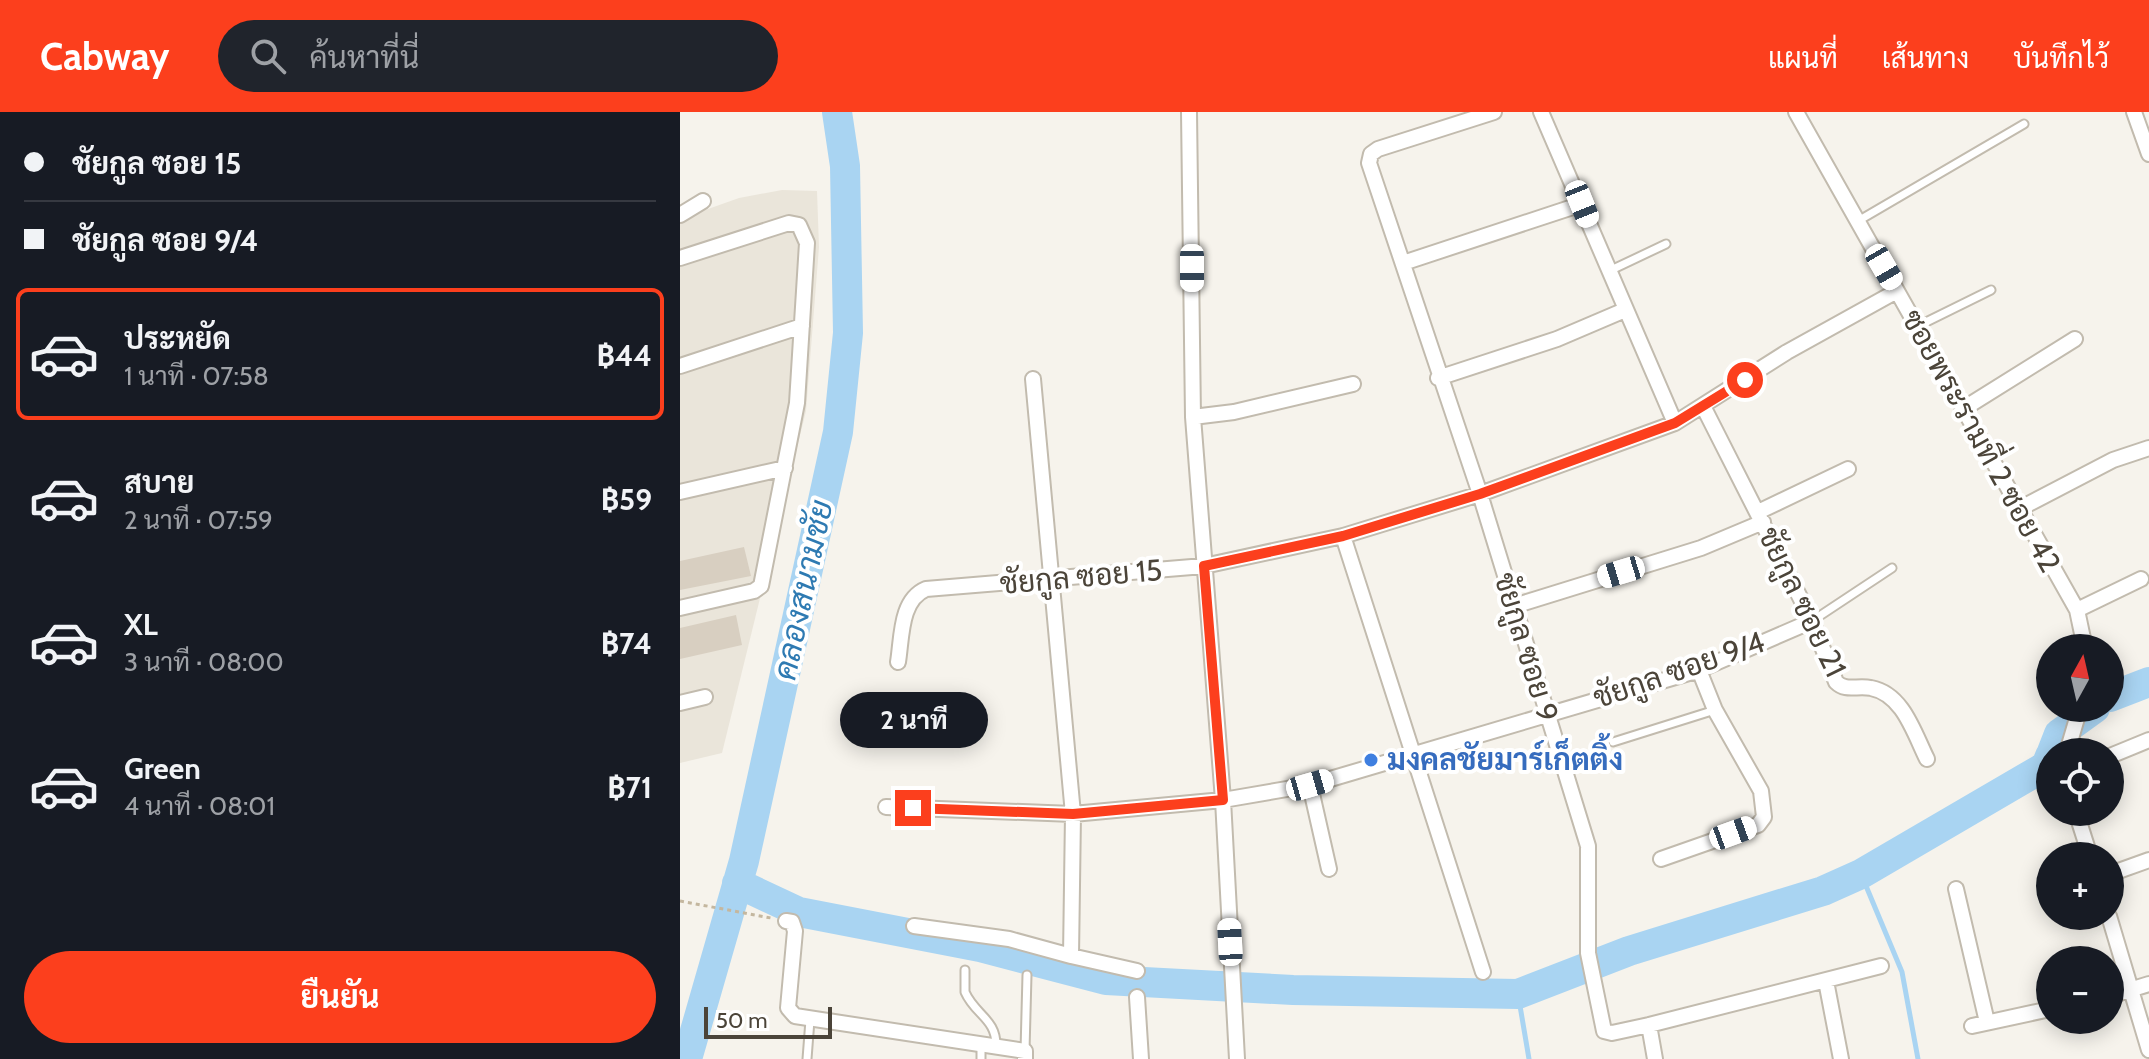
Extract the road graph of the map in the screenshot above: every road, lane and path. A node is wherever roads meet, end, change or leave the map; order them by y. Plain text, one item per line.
1 (1189, 112) edge
2 (1494, 112) edge
3 (1541, 112) edge
4 (2134, 112) edge
5 (1798, 113) edge
6 (2024, 124) dead end
7 (2149, 154) edge
8 (703, 201) dead end
9 (1582, 204) junction
10 (680, 215) edge
11 (1858, 221) junction
12 (1666, 244) dead end
13 (680, 258) edge
14 (1403, 263) junction
15 (1609, 271) junction
16 (1991, 290) dead end
17 (1897, 291) junction
18 (1625, 310) junction
19 (802, 326) junction
20 (1917, 326) junction
21 (2075, 339) dead end
22 (680, 366) edge
23 (1438, 378) junction
24 (1033, 379) dead end
25 (1353, 384) dead end
26 (1704, 408) junction
27 (1963, 409) junction
28 (1193, 417) junction
29 (1675, 423) junction
30 (2149, 448) edge
31 (785, 468) junction
32 (1848, 469) dead end
33 (680, 492) edge
34 (1480, 494) junction
35 (2019, 509) junction
36 (1761, 517) junction
37 (1343, 536) junction
38 (1204, 566) junction
39 (1892, 568) dead end
40 (2141, 579) dead end
41 (1050, 580) junction
42 (1514, 606) junction
43 (680, 608) edge
44 (2077, 610) junction
45 (1812, 621) junction
46 (2082, 634) edge
47 (898, 662) dead end
48 (1699, 670) junction
49 (705, 697) dead end
50 (680, 703) edge
51 (1715, 710) junction
52 (1547, 714) junction
53 (2149, 740) edge
54 (1613, 742) dead end
55 (2124, 750) edge
56 (1414, 755) junction
57 (1927, 759) dead end
58 (1310, 785) junction
59 (1223, 800) junction
60 (886, 807) dead end
61 (1073, 814) junction
62 (1661, 859) dead end
63 (2149, 860) edge
64 (1329, 869) dead end
65 (2124, 869) edge
66 (1956, 889) dead end
67 (680, 901) edge
68 (786, 921) joint
69 (914, 926) dead end
70 (2114, 930) edge
71 (1071, 956) junction
72 (1881, 966) dead end
73 (965, 970) dead end
74 (1137, 971) dead end
75 (1483, 972) dead end
76 (1027, 975) dead end
77 (1826, 981) junction
78 (2149, 984) edge
79 (2133, 990) junction
80 (2124, 992) edge
81 (1137, 997) dead end
82 (2036, 1012) edge
83 (810, 1020) junction
84 (1987, 1022) junction
85 (1649, 1025) junction
86 (1972, 1026) dead end
87 (996, 1047) junction
88 (2149, 1050) edge
89 (981, 1052) edge
90 (1025, 1055) edge
91 (807, 1059) edge
92 (1141, 1059) edge
93 (1237, 1059) edge
94 (1655, 1059) edge
95 (1841, 1059) edge

1 - 28 street
2 - 14 street, ชัยกูล ซอย 9
3 - 9 street
4 - 7 street
5 - 11 street, ซอยพระรามที่ 2 ซอย 42
6 - 11 lane
8 - 10 street
9 - 14 street
9 - 15 street
11 - 17 street, ซอยพระรามที่ 2 ซอย 42
12 - 15 lane
13 - 19 street
14 - 23 street, ชัยกูล ซอย 9
15 - 18 street
16 - 20 lane
17 - 20 street, ซอยพระรามที่ 2 ซอย 42
17 - 26 street, ชัยกูล ซอย 15
18 - 23 street
18 - 29 street
19 - 22 street
19 - 31 street
20 - 27 street, ซอยพระรามที่ 2 ซอย 42
21 - 27 street
23 - 34 street, ชัยกูล ซอย 9
24 - 41 street
25 - 28 street
26 - 29 street, ชัยกูล ซอย 15
26 - 36 street, ชัยกูล ซอย 21
27 - 35 street, ซอยพระรามที่ 2 ซอย 42
28 - 38 street
29 - 34 street, ชัยกูล ซอย 15
30 - 35 street
31 - 33 street
31 - 43 street
32 - 36 street
34 - 37 street, ชัยกูล ซอย 15
34 - 42 street, ชัยกูล ซอย 9
35 - 44 street, ซอยพระรามที่ 2 ซอย 42
36 - 42 street
36 - 45 street, ชัยกูล ซอย 21
37 - 38 street, ชัยกูล ซอย 15
37 - 56 street
38 - 41 street, ชัยกูล ซอย 15
38 - 59 street
39 - 45 lane
40 - 44 street
41 - 47 street, ชัยกูล ซอย 15
41 - 61 street
42 - 52 street, ชัยกูล ซอย 9
44 - 46 street, ซอยพระรามที่ 2 ซอย 42
45 - 48 street, ชัยกูล ซอย 9/4
45 - 57 street, ชัยกูล ซอย 21
48 - 51 street
48 - 52 street, ชัยกูล ซอย 9/4
49 - 50 street
51 - 54 lane
51 - 62 street
52 - 56 street, ชัยกูล ซอย 9/4
52 - 85 street, ชัยกูล ซอย 9
53 - 55 street
56 - 58 street, ชัยกูล ซอย 9/4
56 - 75 street
58 - 59 street, ชัยกูล ซอย 9/4
58 - 64 street
59 - 61 street, ชัยกูล ซอย 9/4
59 - 93 street
60 - 61 street, ชัยกูล ซอย 9/4
61 - 71 street
63 - 65 street
66 - 84 street
67 - 68 path
68 - 83 street
69 - 71 street
70 - 79 street
71 - 74 street
72 - 77 street, ชัยกูล ซอย 9
73 - 87 lane
76 - 90 lane
77 - 85 street, ชัยกูล ซอย 9
77 - 95 street
78 - 79 street
79 - 80 street
79 - 88 street
81 - 92 street
82 - 84 street
83 - 89 street
83 - 91 lane
84 - 86 street
85 - 94 street
87 - 89 street
87 - 90 street

